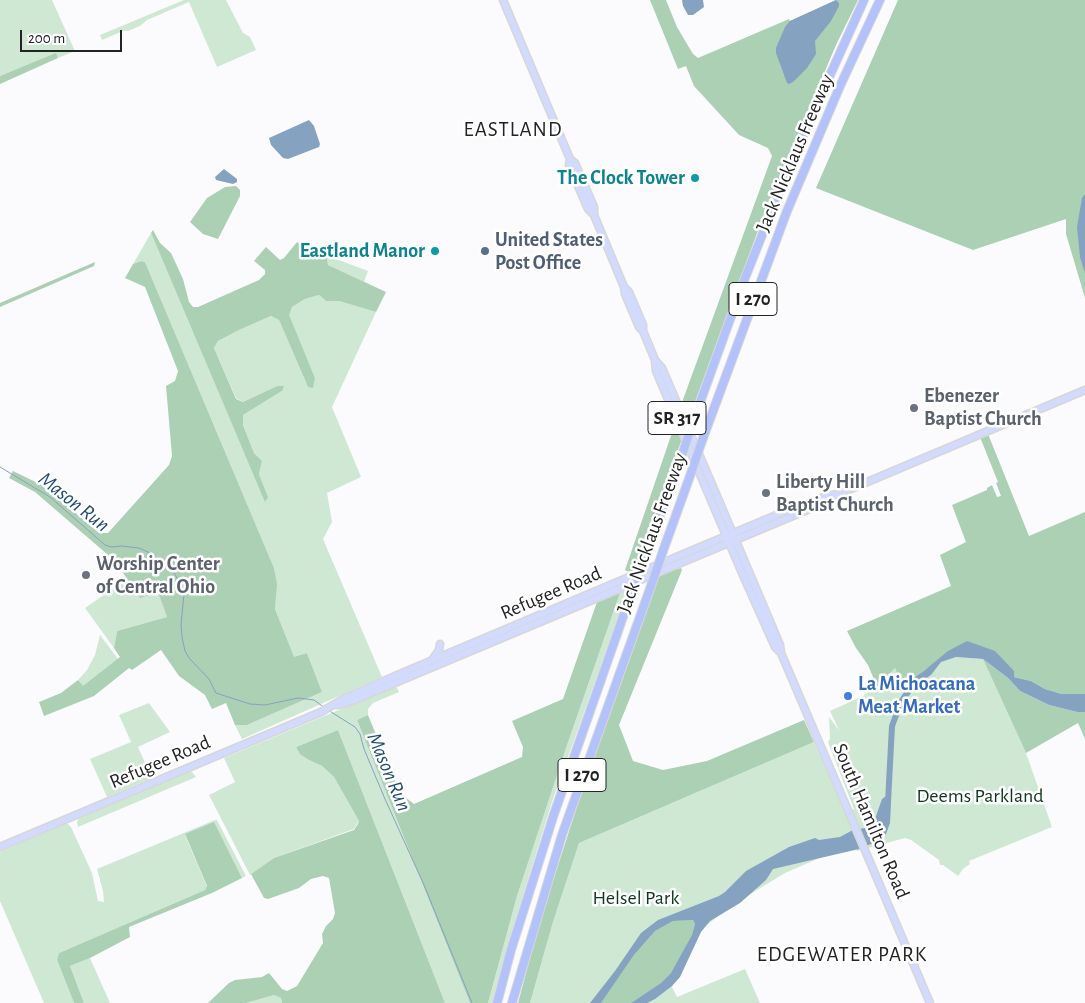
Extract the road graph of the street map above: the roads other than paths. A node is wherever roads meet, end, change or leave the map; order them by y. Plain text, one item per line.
1 (504, 0) edge
2 (864, 0) edge
3 (880, 0) edge
4 (1085, 390) edge
5 (731, 538) junction
6 (440, 644) dead end
7 (432, 661) junction
8 (329, 708) junction
9 (0, 847) edge
10 (497, 1003) edge
11 (512, 1003) edge
12 (930, 1003) edge

1 - 5 main road, South Hamilton Road / SR 317
2 - 10 highway, Jack Nicklaus Freeway / I 270, bridge
3 - 11 highway, Jack Nicklaus Freeway / I 270, bridge
4 - 5 main road, Refugee Road
5 - 7 main road, Refugee Road
5 - 8 main road, Refugee Road
5 - 12 main road, South Hamilton Road / SR 317
6 - 7 main road
7 - 8 main road, Refugee Road
8 - 9 main road, Refugee Road

